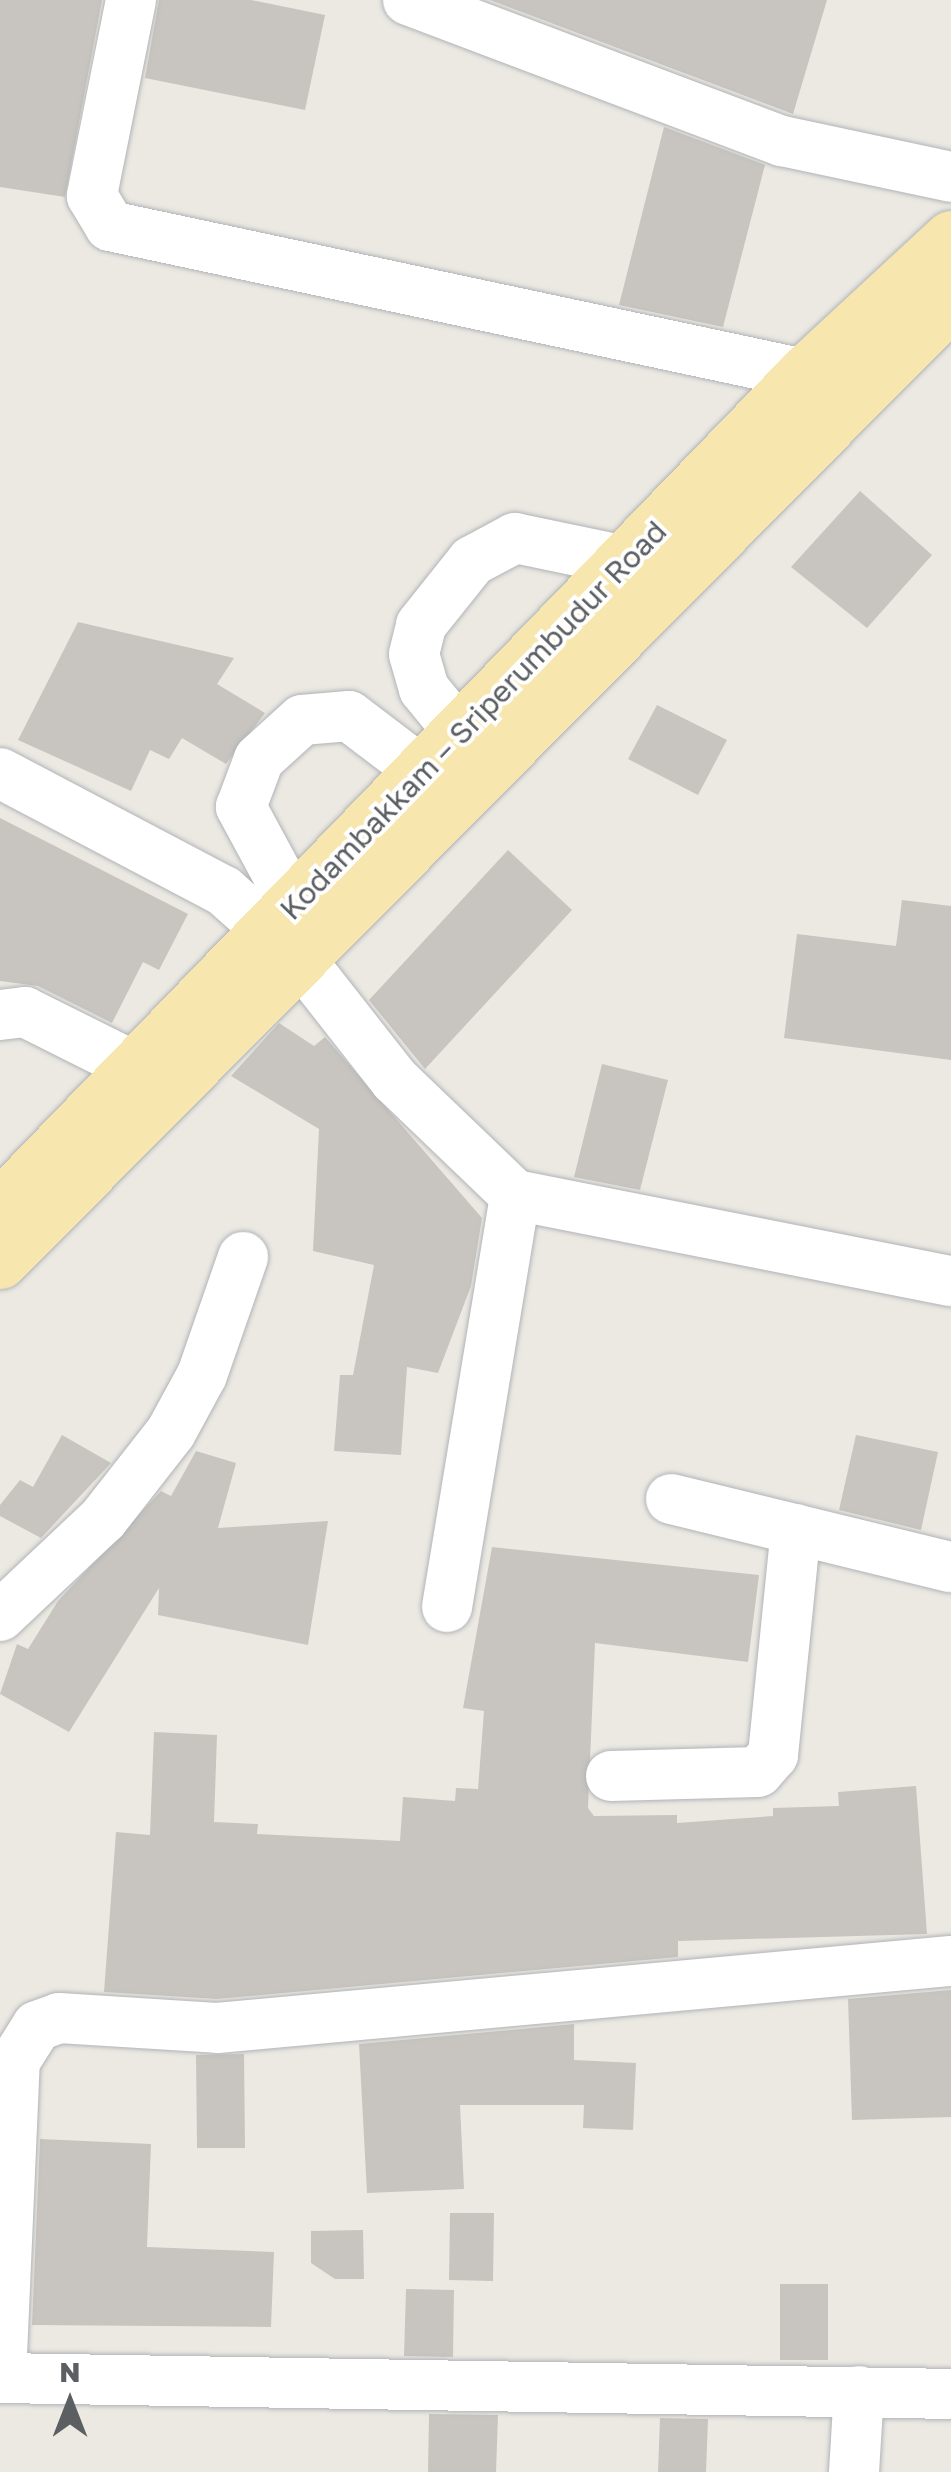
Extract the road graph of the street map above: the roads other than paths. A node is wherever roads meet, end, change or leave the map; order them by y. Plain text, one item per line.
1 (131, 0) edge
2 (408, 0) edge
3 (951, 177) edge
4 (951, 238) edge
5 (951, 301) edge
6 (804, 374) junction
7 (625, 561) junction
8 (460, 734) junction
9 (0, 773) edge
10 (424, 773) junction
11 (289, 932) junction
12 (0, 1015) edge
13 (137, 1068) junction
14 (516, 1195) junction
15 (0, 1206) edge
16 (243, 1257) dead end
17 (0, 1261) edge
18 (951, 1282) edge
19 (671, 1499) dead end
20 (796, 1529) junction
21 (951, 1567) edge
22 (447, 1607) dead end
23 (0, 1616) edge
24 (611, 1776) dead end
25 (951, 1961) edge
26 (0, 2378) edge
27 (859, 2391) junction
28 (951, 2394) edge
29 (854, 2472) edge

1 - 6 street
2 - 3 street
4 - 6 main road, Kodambakkam – Sriperumbudur Road
5 - 11 main road, Kodambakkam – Sriperumbudur Road
6 - 7 main road, Kodambakkam – Sriperumbudur Road
7 - 8 main road, Kodambakkam – Sriperumbudur Road
7 - 8 street
8 - 10 main road, Kodambakkam – Sriperumbudur Road
9 - 11 street
10 - 11 main road, Kodambakkam – Sriperumbudur Road
10 - 11 street
11 - 13 main road, Kodambakkam – Sriperumbudur Road
11 - 14 street
11 - 17 main road, Kodambakkam – Sriperumbudur Road
12 - 13 street
13 - 15 main road, Kodambakkam – Sriperumbudur Road
14 - 18 street
14 - 22 street
16 - 23 street
19 - 20 street
20 - 21 street
20 - 24 street
25 - 26 street
26 - 27 street
27 - 28 street
27 - 29 street

